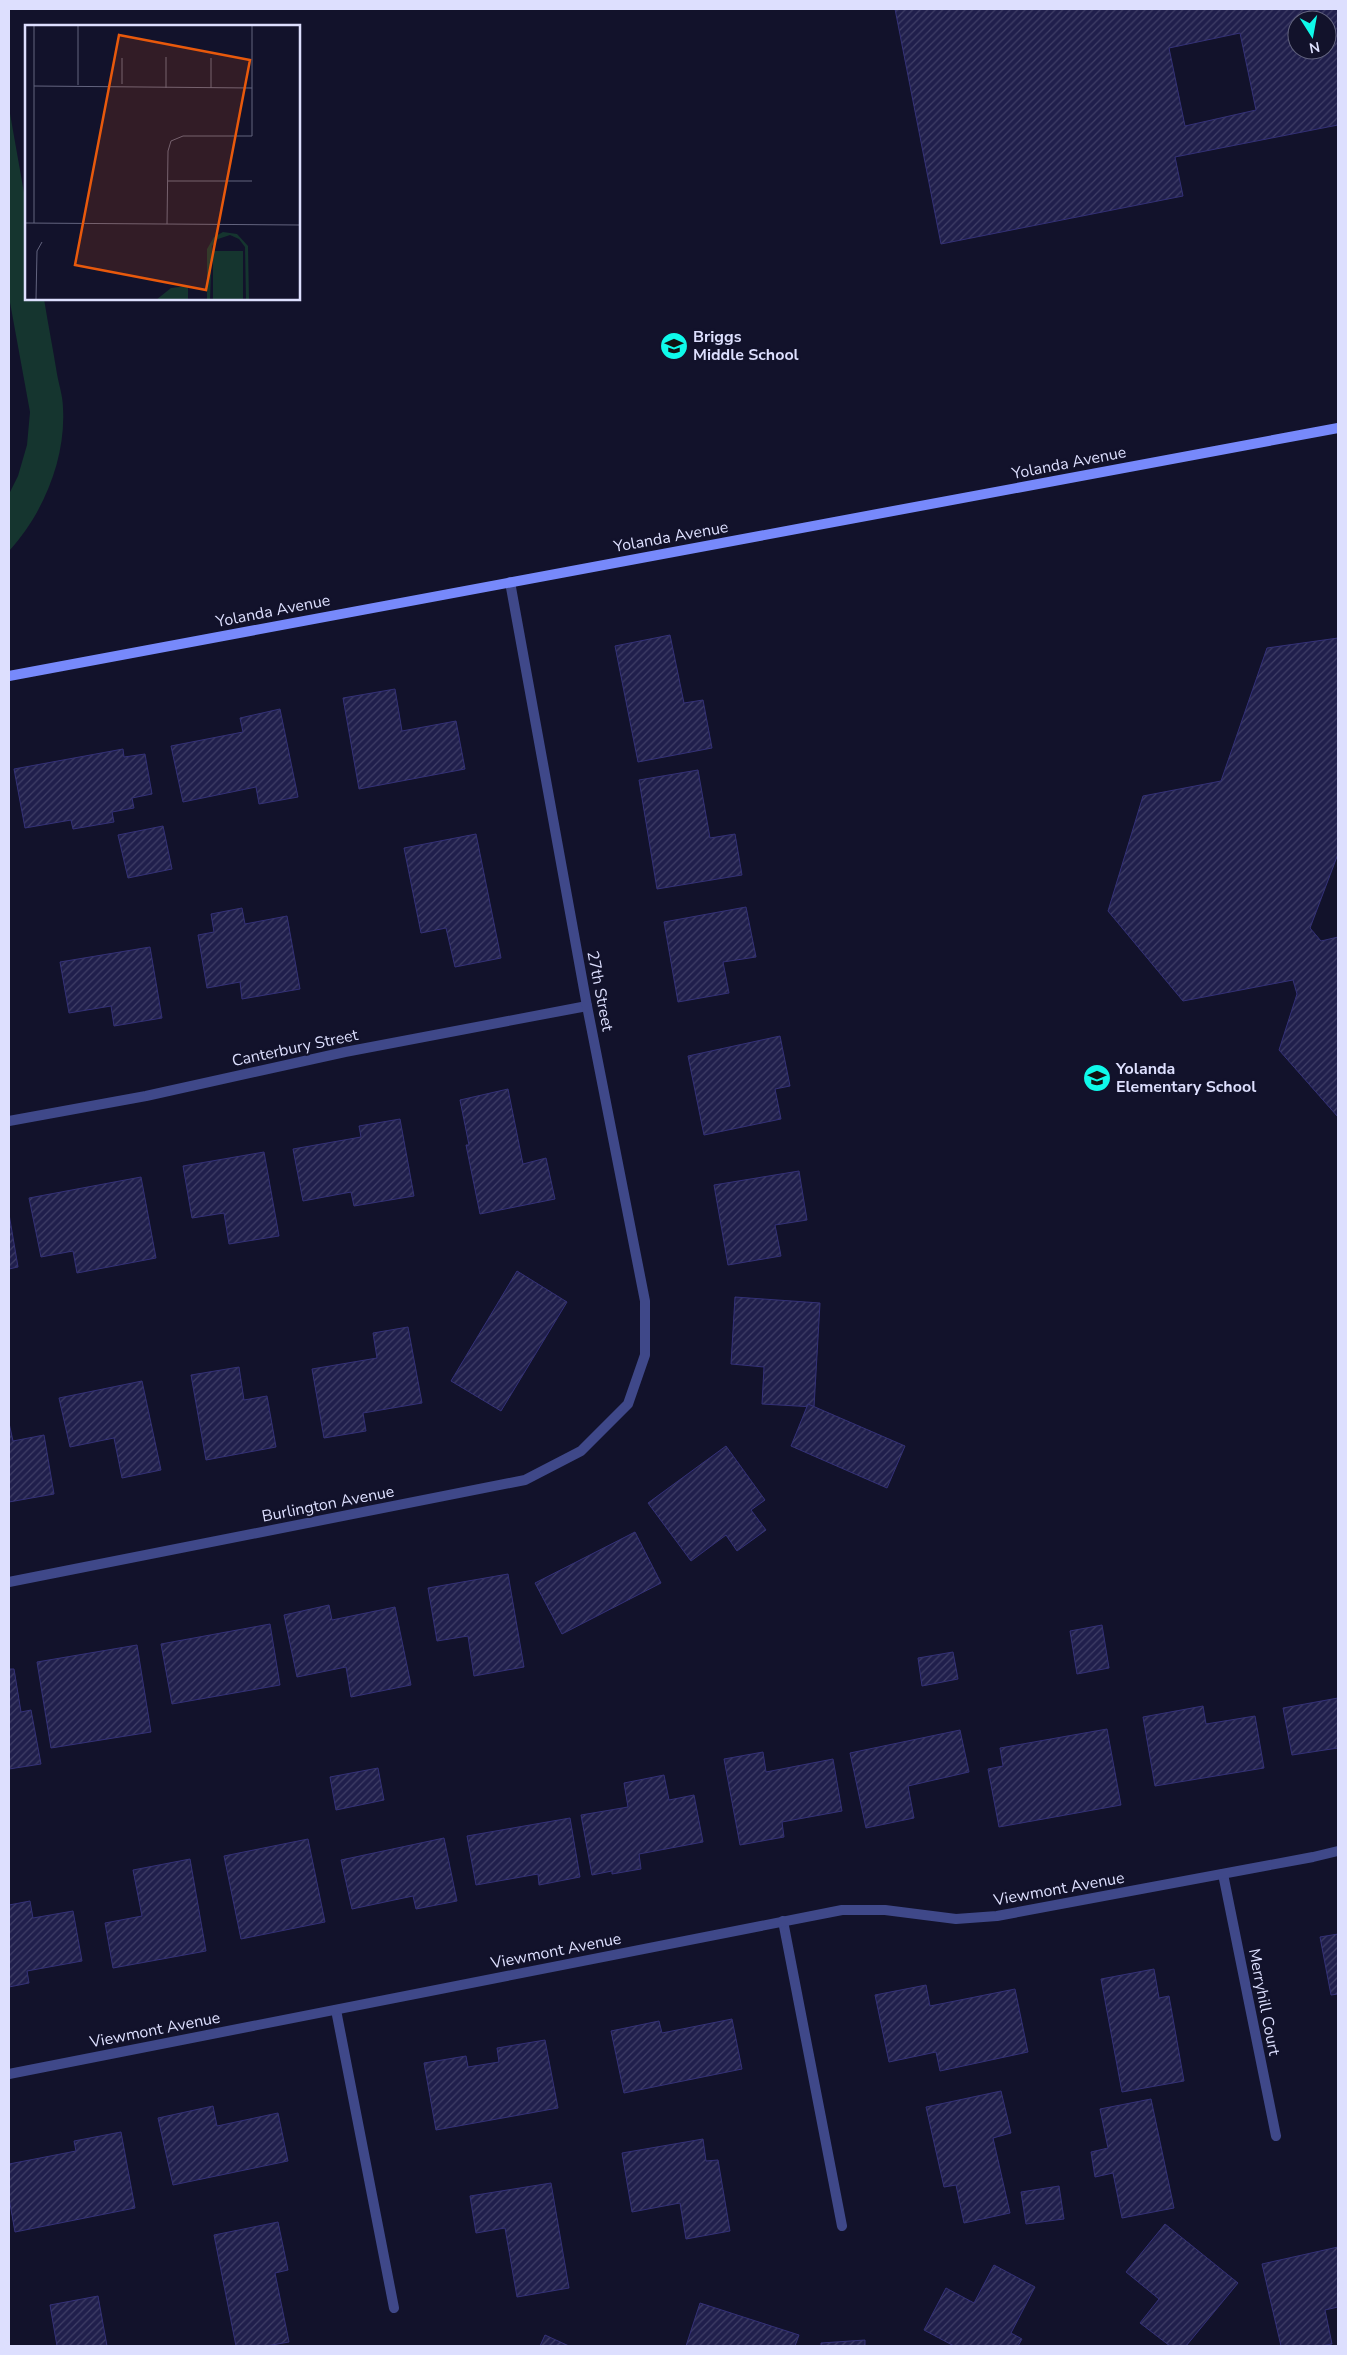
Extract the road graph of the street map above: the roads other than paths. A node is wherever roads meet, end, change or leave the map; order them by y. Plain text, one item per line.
1 (1338, 428) edge
2 (510, 582) junction
3 (9, 676) edge
4 (587, 1006) junction
5 (9, 1121) edge
6 (628, 1404) joint
7 (9, 1582) edge
8 (1338, 1851) edge
9 (1223, 1874) junction
10 (783, 1922) junction
11 (336, 2010) junction
12 (9, 2074) edge
13 (1276, 2136) dead end
14 (842, 2226) dead end
15 (394, 2308) dead end

1 - 2 street, Yolanda Avenue
2 - 3 street, Yolanda Avenue
2 - 4 street, 27th Street
4 - 5 street, Canterbury Street
4 - 6 street, 27th Street
6 - 7 street, Burlington Avenue
8 - 9 street, Viewmont Avenue
9 - 10 street, Viewmont Avenue
9 - 13 street, Merryhill Court
10 - 11 street, Viewmont Avenue
10 - 14 street
11 - 12 street, Viewmont Avenue
11 - 15 street

